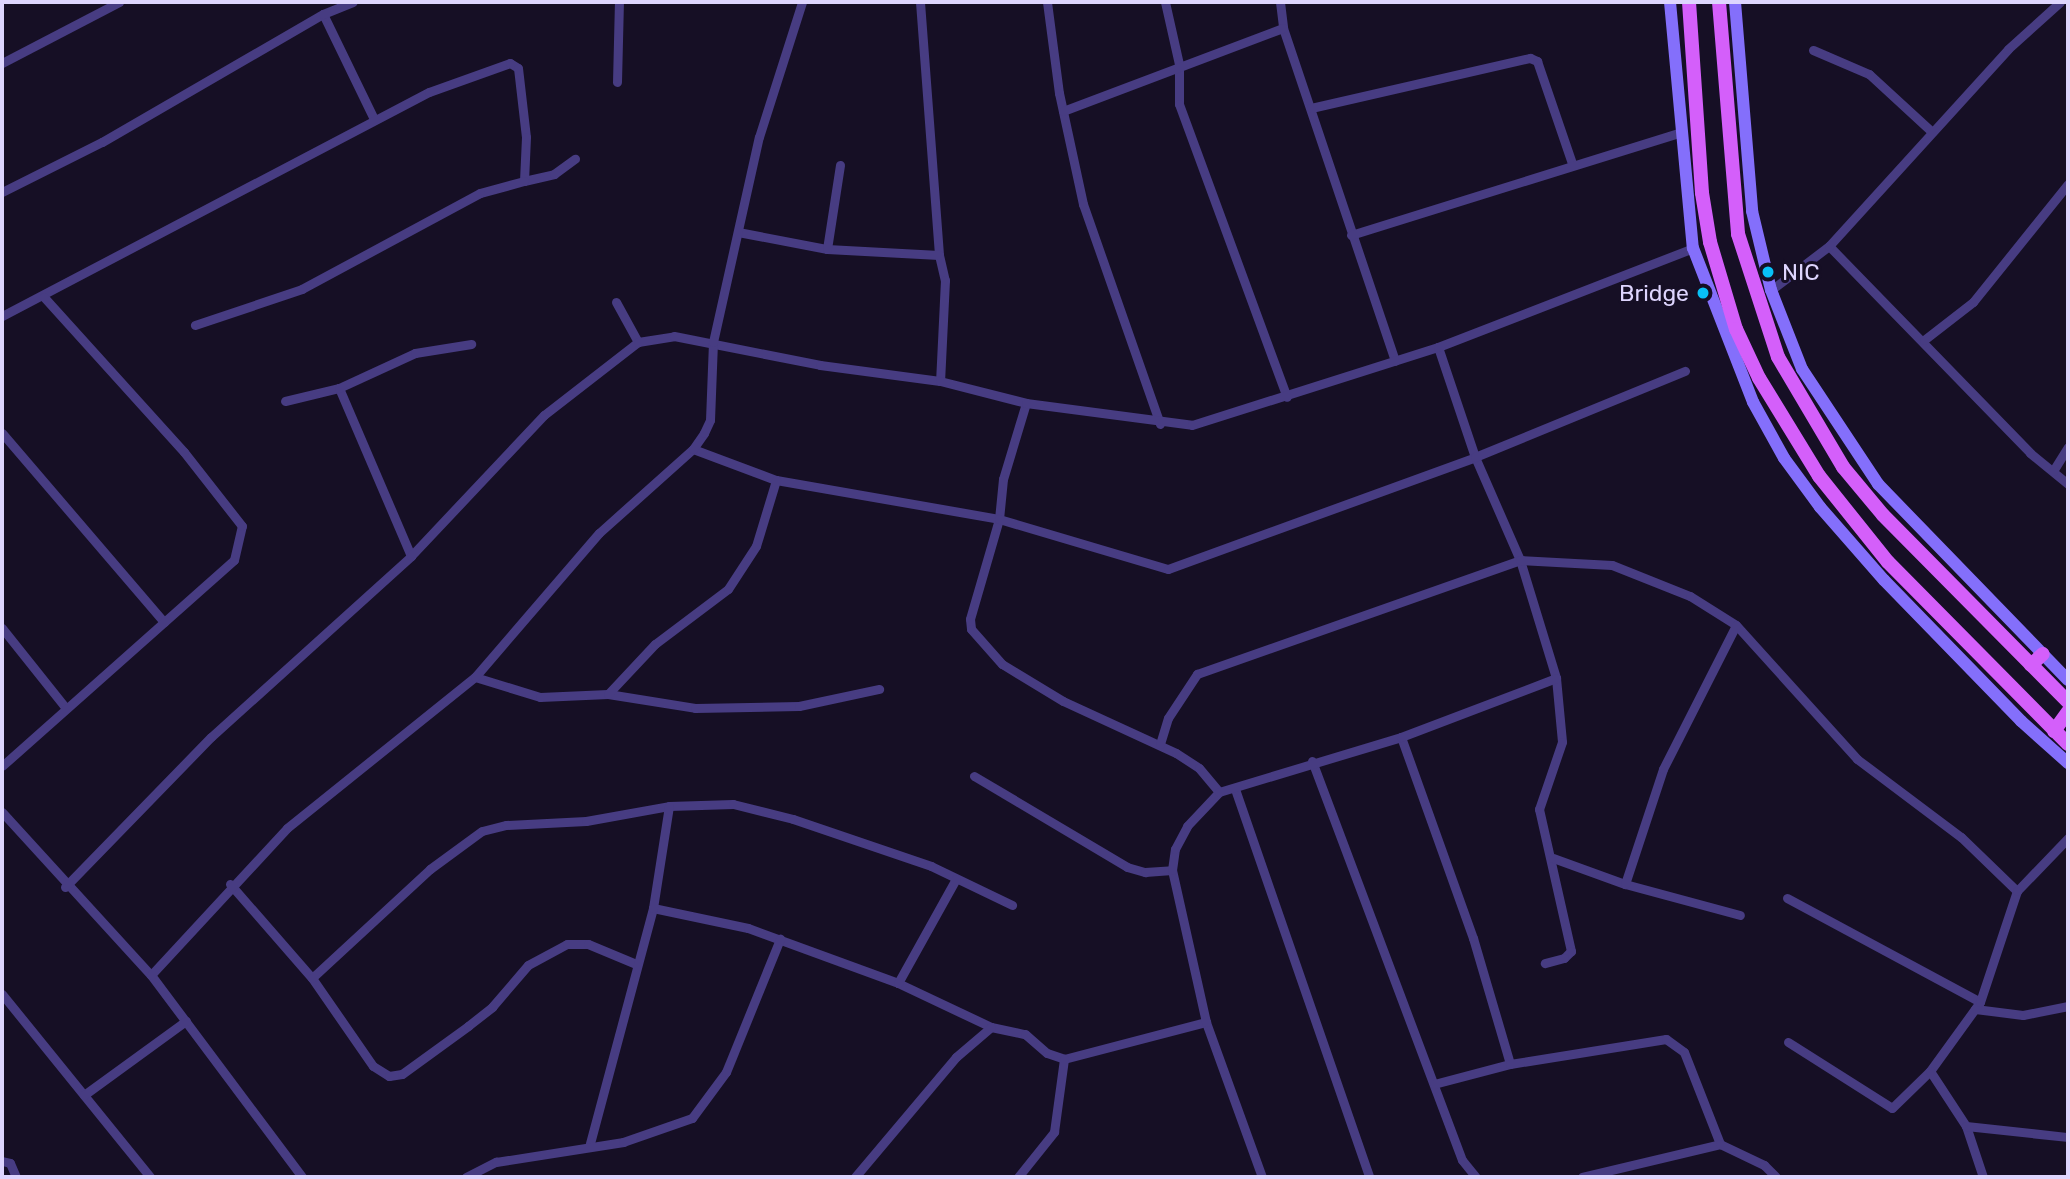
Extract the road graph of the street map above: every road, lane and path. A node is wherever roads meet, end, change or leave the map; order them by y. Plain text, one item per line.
1 (119, 2) edge
2 (353, 2) edge
3 (619, 2) edge
4 (802, 2) edge
5 (920, 2) edge
6 (1047, 2) edge
7 (1165, 2) edge
8 (1280, 2) edge
9 (1670, 2) edge
10 (1689, 2) edge
11 (1719, 2) edge
12 (1735, 2) edge
13 (2060, 2) edge
14 (323, 13) junction
15 (1283, 28) junction
16 (1813, 50) dead end
17 (2, 63) edge
18 (1179, 64) junction
19 (617, 82) dead end
20 (1311, 108) junction
21 (1063, 111) junction
22 (374, 119) junction
23 (1931, 131) junction
24 (1681, 132) junction
25 (575, 159) dead end
26 (1572, 163) junction
27 (840, 164) dead end
28 (524, 181) junction
29 (2068, 184) edge
30 (2, 192) edge
31 (738, 232) junction
32 (1351, 235) junction
33 (1829, 246) junction
34 (1693, 248) junction
35 (827, 249) junction
36 (939, 255) junction
37 (1771, 290) junction
38 (44, 296) junction
39 (616, 302) dead end
40 (2, 316) edge
41 (195, 326) dead end
42 (1924, 340) junction
43 (638, 342) junction
44 (713, 342) junction
45 (471, 344) dead end
46 (1438, 346) junction
47 (1395, 361) junction
48 (1685, 371) dead end
49 (940, 380) junction
50 (338, 388) junction
51 (1287, 397) junction
52 (285, 401) dead end
53 (1026, 403) junction
54 (1160, 424) junction
55 (2, 433) edge
56 (2068, 447) edge
57 (693, 449) junction
58 (1475, 457) junction
59 (2053, 471) junction
60 (776, 480) junction
61 (2068, 484) edge
62 (999, 519) junction
63 (411, 556) junction
64 (1520, 560) junction
65 (164, 622) junction
66 (1736, 625) junction
67 (2, 628) edge
68 (2043, 654) junction
69 (2031, 665) junction
70 (475, 677) junction
71 (1556, 678) junction
72 (2068, 680) edge
73 (879, 689) dead end
74 (608, 694) junction
75 (2068, 702) edge
76 (65, 708) junction
77 (2068, 712) edge
78 (2054, 731) junction
79 (1401, 737) junction
80 (1160, 744) junction
81 (2068, 744) edge
82 (1312, 761) junction
83 (2068, 762) edge
84 (2, 766) edge
85 (974, 776) dead end
86 (1235, 789) junction
87 (1219, 792) junction
88 (669, 806) junction
89 (2, 812) edge
90 (2068, 838) edge
91 (1553, 858) junction
92 (1172, 870) junction
93 (956, 878) junction
94 (230, 884) junction
95 (1625, 884) junction
96 (65, 887) junction
97 (2017, 891) junction
98 (1787, 898) dead end
99 (1012, 905) dead end
100 (653, 908) junction
101 (1740, 915) dead end
102 (780, 939) junction
103 (1545, 963) dead end
104 (636, 964) junction
105 (151, 975) junction
106 (312, 978) junction
107 (898, 983) junction
108 (2, 995) edge
109 (1977, 1006) junction
110 (2068, 1006) edge
111 (186, 1021) junction
112 (1206, 1022) junction
113 (991, 1027) junction
114 (1788, 1042) dead end
115 (1064, 1059) junction
116 (1510, 1064) junction
117 (1930, 1072) junction
118 (1434, 1084) junction
119 (84, 1096) junction
120 (1966, 1126) junction
121 (2068, 1137) edge
122 (1720, 1144) junction
123 (589, 1147) junction
124 (2, 1161) edge
125 (16, 1177) edge
126 (150, 1177) edge
127 (302, 1177) edge
128 (466, 1177) edge
129 (855, 1177) edge
130 (1018, 1177) edge
131 (1262, 1177) edge
132 (1369, 1177) edge
133 (1476, 1177) edge
134 (1582, 1177) edge
135 (1776, 1177) edge
136 (1983, 1177) edge

1 - 17 street
2 - 14 street
3 - 19 street
4 - 31 street
5 - 36 street
6 - 21 street
7 - 18 street
8 - 15 street
9 - 24 street
10 - 78 main road
11 - 69 main road
12 - 37 street
13 - 23 street
14 - 22 street
14 - 30 street
15 - 18 street
15 - 20 street
16 - 23 street
18 - 21 street
18 - 51 street
20 - 26 street
20 - 32 street
21 - 54 street
22 - 28 street
22 - 38 street
23 - 33 street
24 - 26 street
24 - 34 street
25 - 28 street
26 - 32 street
27 - 35 street
28 - 41 street
29 - 42 street
31 - 35 street
31 - 44 street
32 - 47 street
33 - 37 street
33 - 42 street
34 - 46 street
34 - 83 street
35 - 36 street
36 - 49 street
37 - 68 street
38 - 40 street
38 - 65 street
39 - 43 street
42 - 59 street
43 - 44 street
43 - 63 street
44 - 49 street
44 - 57 street
45 - 50 street
46 - 47 street
46 - 58 street
47 - 51 street
48 - 58 street
49 - 53 street
50 - 52 street
50 - 63 street
51 - 54 street
53 - 54 street
53 - 62 street
55 - 65 street
56 - 59 street
57 - 60 street
57 - 70 street
58 - 62 street
58 - 64 street
59 - 61 street
60 - 62 street
60 - 74 street
62 - 80 street
63 - 96 street
64 - 66 street
64 - 71 street
64 - 80 street
65 - 76 street
66 - 95 street
66 - 97 street
67 - 76 street
68 - 69 main road
68 - 72 street
69 - 75 main road
70 - 74 street
70 - 94 street
71 - 79 street
71 - 91 street
73 - 74 street
76 - 84 street
77 - 78 main road
78 - 81 main road
79 - 82 street
79 - 116 street
80 - 87 street
82 - 86 street
82 - 118 street
85 - 92 street
86 - 87 street
86 - 132 street
87 - 92 street
88 - 93 street
88 - 100 street
88 - 106 street
89 - 96 street
90 - 97 street
91 - 95 street
91 - 103 street
92 - 112 street
93 - 99 street
93 - 107 street
94 - 105 street
94 - 106 street
95 - 101 street
96 - 105 street
97 - 109 street
98 - 109 street
100 - 102 street
100 - 104 street
102 - 107 street
102 - 123 street
104 - 106 street
104 - 123 street
105 - 111 street
107 - 113 street
108 - 119 street
109 - 110 street
109 - 117 street
111 - 119 street
111 - 127 street
112 - 115 street
112 - 131 street
113 - 115 street
113 - 129 street
114 - 117 street
115 - 130 street
116 - 118 street
116 - 122 street
117 - 120 street
118 - 133 street
119 - 126 street
120 - 121 street
120 - 136 street
122 - 134 street
122 - 135 street
123 - 128 street
124 - 125 street

